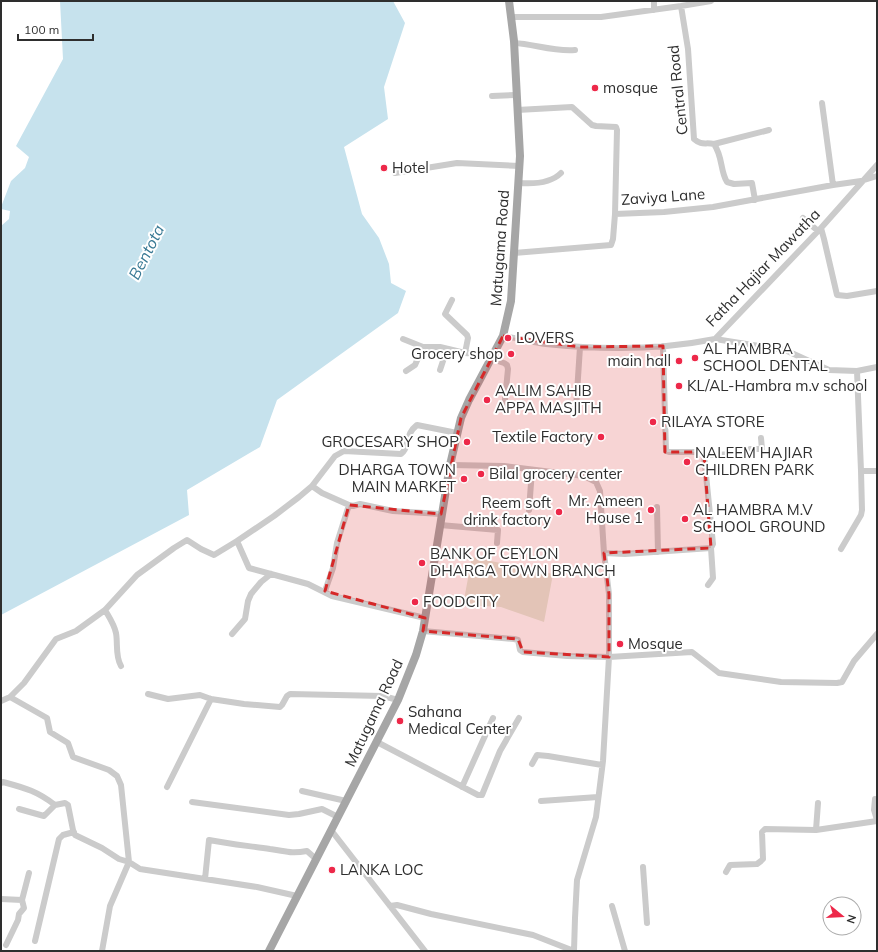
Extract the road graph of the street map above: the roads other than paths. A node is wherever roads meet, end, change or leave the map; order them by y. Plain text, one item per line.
1 (509, 1) edge
2 (654, 1) edge
3 (711, 1) edge
4 (681, 6) junction
5 (654, 10) junction
6 (512, 17) junction
7 (514, 43) junction
8 (575, 50) dead end
9 (516, 95) junction
10 (492, 96) dead end
11 (822, 103) dead end
12 (517, 110) junction
13 (769, 130) dead end
14 (714, 144) junction
15 (877, 165) edge
16 (520, 166) junction
17 (395, 173) dead end
18 (561, 174) dead end
19 (877, 176) edge
20 (861, 181) junction
21 (519, 183) junction
22 (833, 185) junction
23 (755, 200) junction
24 (615, 214) junction
25 (803, 218) dead end
26 (819, 229) junction
27 (514, 253) junction
28 (877, 291) edge
29 (452, 300) dead end
30 (503, 336) junction
31 (403, 339) dead end
32 (714, 339) junction
33 (423, 346) junction
34 (663, 346) junction
35 (580, 347) junction
36 (447, 349) junction
37 (465, 353) junction
38 (491, 358) junction
39 (877, 367) edge
40 (440, 370) dead end
41 (406, 371) dead end
42 (857, 371) junction
43 (504, 410) dead end
44 (577, 412) dead end
45 (457, 433) junction
46 (761, 438) dead end
47 (704, 455) junction
48 (450, 465) junction
49 (532, 470) junction
50 (877, 470) edge
51 (861, 471) junction
52 (312, 486) junction
53 (349, 505) junction
54 (657, 507) dead end
55 (528, 510) dead end
56 (441, 514) junction
57 (440, 525) junction
58 (237, 541) junction
59 (497, 543) dead end
60 (711, 548) junction
61 (841, 549) dead end
62 (658, 552) junction
63 (604, 554) junction
64 (271, 574) junction
65 (708, 585) dead end
66 (325, 591) junction
67 (105, 610) junction
68 (425, 618) junction
69 (423, 631) junction
70 (232, 634) dead end
71 (877, 634) edge
72 (609, 657) junction
73 (121, 666) dead end
74 (148, 694) dead end
75 (10, 697) junction
76 (211, 700) junction
77 (398, 700) junction
78 (1, 701) edge
79 (493, 718) dead end
80 (519, 718) dead end
81 (377, 742) junction
82 (532, 764) dead end
83 (602, 765) junction
84 (1, 783) edge
85 (167, 787) dead end
86 (462, 787) junction
87 (302, 791) dead end
88 (598, 796) junction
89 (875, 799) dead end
90 (346, 801) junction
91 (540, 801) dead end
92 (192, 802) dead end
93 (818, 803) dead end
94 (55, 805) junction
95 (19, 809) dead end
96 (338, 818) junction
97 (877, 820) edge
98 (331, 830) junction
99 (816, 830) junction
100 (74, 832) junction
101 (316, 859) junction
102 (129, 862) junction
103 (643, 866) dead end
104 (29, 872) dead end
105 (726, 872) dead end
106 (205, 879) junction
107 (297, 896) junction
108 (1, 899) edge
109 (22, 900) junction
110 (390, 906) junction
111 (612, 906) dead end
112 (647, 923) dead end
113 (35, 941) dead end
114 (6, 945) dead end
115 (102, 951) edge
116 (269, 951) edge
117 (425, 951) edge
118 (574, 951) edge
119 (625, 951) edge

1 - 6 main road, Matugama Road
2 - 5 street
3 - 4 street
4 - 5 street
4 - 14 street, Central Road
5 - 6 street
6 - 7 main road, Matugama Road
7 - 8 street
7 - 9 main road, Matugama Road
9 - 10 street
9 - 12 main road, Matugama Road
11 - 22 street
12 - 16 main road, Matugama Road
12 - 24 street, Zaviya Lane
13 - 14 street
14 - 23 street
15 - 20 street, Fatha Hajiar Mawatha
16 - 17 street
16 - 21 main road, Matugama Road
18 - 21 street
19 - 20 street, Zaviya Lane
20 - 22 street, Zaviya Lane
20 - 26 street, Fatha Hajiar Mawatha
21 - 27 main road, Matugama Road
22 - 23 street, Zaviya Lane
23 - 24 street, Zaviya Lane
24 - 27 street
25 - 26 street
26 - 28 street
26 - 32 street, Fatha Hajiar Mawatha
27 - 30 main road, Matugama Road
29 - 37 street
30 - 35 street, Fatha Hajiar Mawatha
30 - 38 main road, Matugama Road
31 - 33 street
32 - 34 street, Fatha Hajiar Mawatha
32 - 42 street
33 - 36 street
33 - 41 street
34 - 35 street, Fatha Hajiar Mawatha
34 - 47 street
35 - 44 street
36 - 37 street
36 - 40 street
37 - 38 street
38 - 43 street
38 - 45 main road, Matugama Road
39 - 42 street
42 - 51 street
45 - 48 main road, Matugama Road
45 - 52 street
46 - 47 street
47 - 60 street
48 - 49 street
48 - 56 main road, Matugama Road
49 - 55 street
49 - 63 street
50 - 51 street
51 - 61 street
52 - 53 street
52 - 58 street
53 - 56 street
53 - 66 street
54 - 62 street
56 - 57 main road, Matugama Road
57 - 59 street
57 - 68 main road, Matugama Road
58 - 64 street
58 - 67 street
60 - 62 street
60 - 65 street
62 - 63 street
63 - 72 street
64 - 66 street
64 - 70 street
66 - 68 street
67 - 73 street
67 - 75 street
68 - 69 main road, Matugama Road
69 - 72 street
69 - 77 main road, Matugama Road
71 - 72 street
72 - 83 street
74 - 76 street
75 - 78 street
75 - 102 street
76 - 77 street
76 - 85 street
77 - 81 main road, Matugama Road
79 - 86 street
80 - 86 street
81 - 86 street
81 - 90 main road, Matugama Road
82 - 83 street
83 - 88 street
84 - 94 street
87 - 90 street
88 - 91 street
88 - 118 street
89 - 97 street
90 - 96 main road, Matugama Road
92 - 96 street
93 - 99 street
94 - 95 street
94 - 100 street
96 - 98 main road, Matugama Road
97 - 99 street
98 - 101 main road, Matugama Road
98 - 110 street
99 - 105 street
100 - 102 street
100 - 113 street
101 - 106 street
101 - 107 main road, Matugama Road
102 - 106 street
102 - 115 street
103 - 112 street
104 - 109 street
106 - 107 street
107 - 116 main road, Matugama Road
108 - 109 street
109 - 114 street
110 - 117 street
110 - 118 street
111 - 119 street

